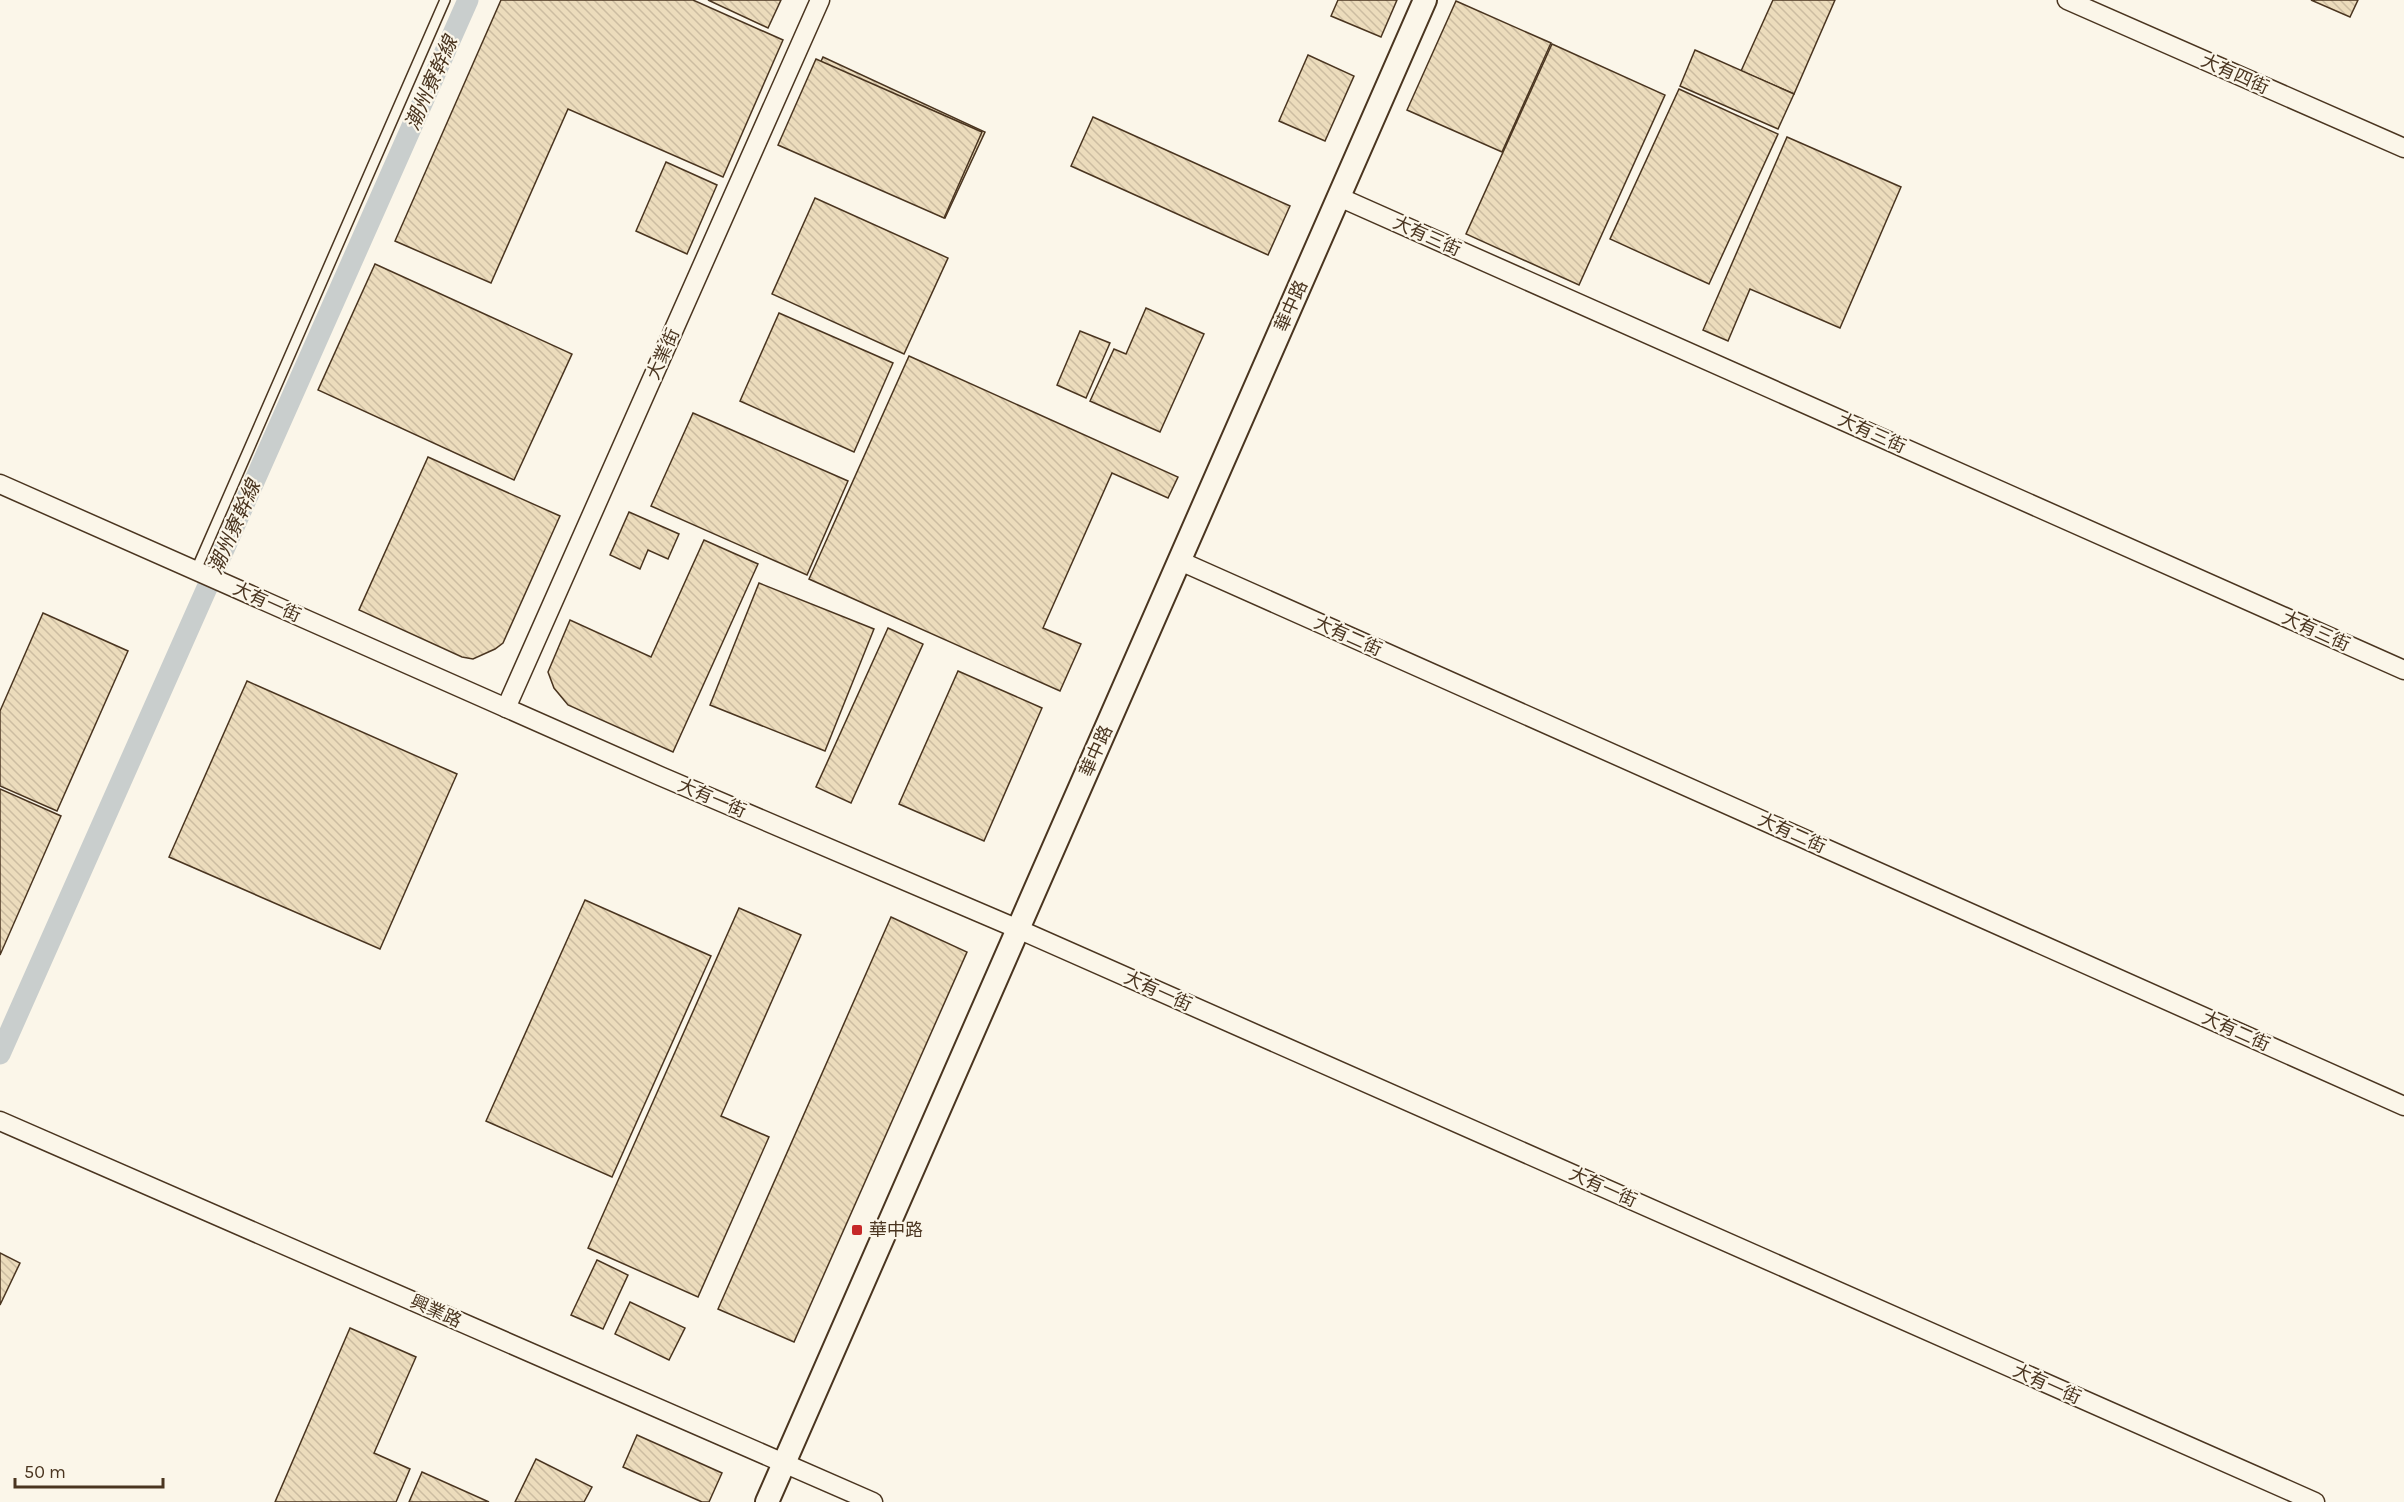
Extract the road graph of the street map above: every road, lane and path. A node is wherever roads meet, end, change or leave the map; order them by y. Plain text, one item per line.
1 (445, 0) edge
2 (820, 0) edge
3 (1425, 0) edge
4 (2067, 0) edge
5 (2404, 148) edge
6 (1339, 197) junction
7 (0, 484) edge
8 (1180, 561) junction
9 (196, 570) junction
10 (2404, 670) edge
11 (506, 708) junction
12 (1018, 929) junction
13 (2404, 1106) edge
14 (0, 1121) edge
15 (784, 1462) junction
16 (767, 1502) edge
17 (873, 1502) edge
18 (2315, 1502) edge

1 - 9 lane
2 - 11 street, 大業街
3 - 6 street, 華中路
4 - 5 street, 大有四街
6 - 8 street, 華中路
6 - 10 street, 大有三街
7 - 9 street, 大有一街
8 - 12 street, 華中路
8 - 13 street, 大有二街
9 - 11 street, 大有一街
11 - 12 street, 大有一街
12 - 15 street, 華中路
12 - 18 street, 大有一街
14 - 15 street, 興業路
15 - 16 street, 華中路
15 - 17 street, 興業路

